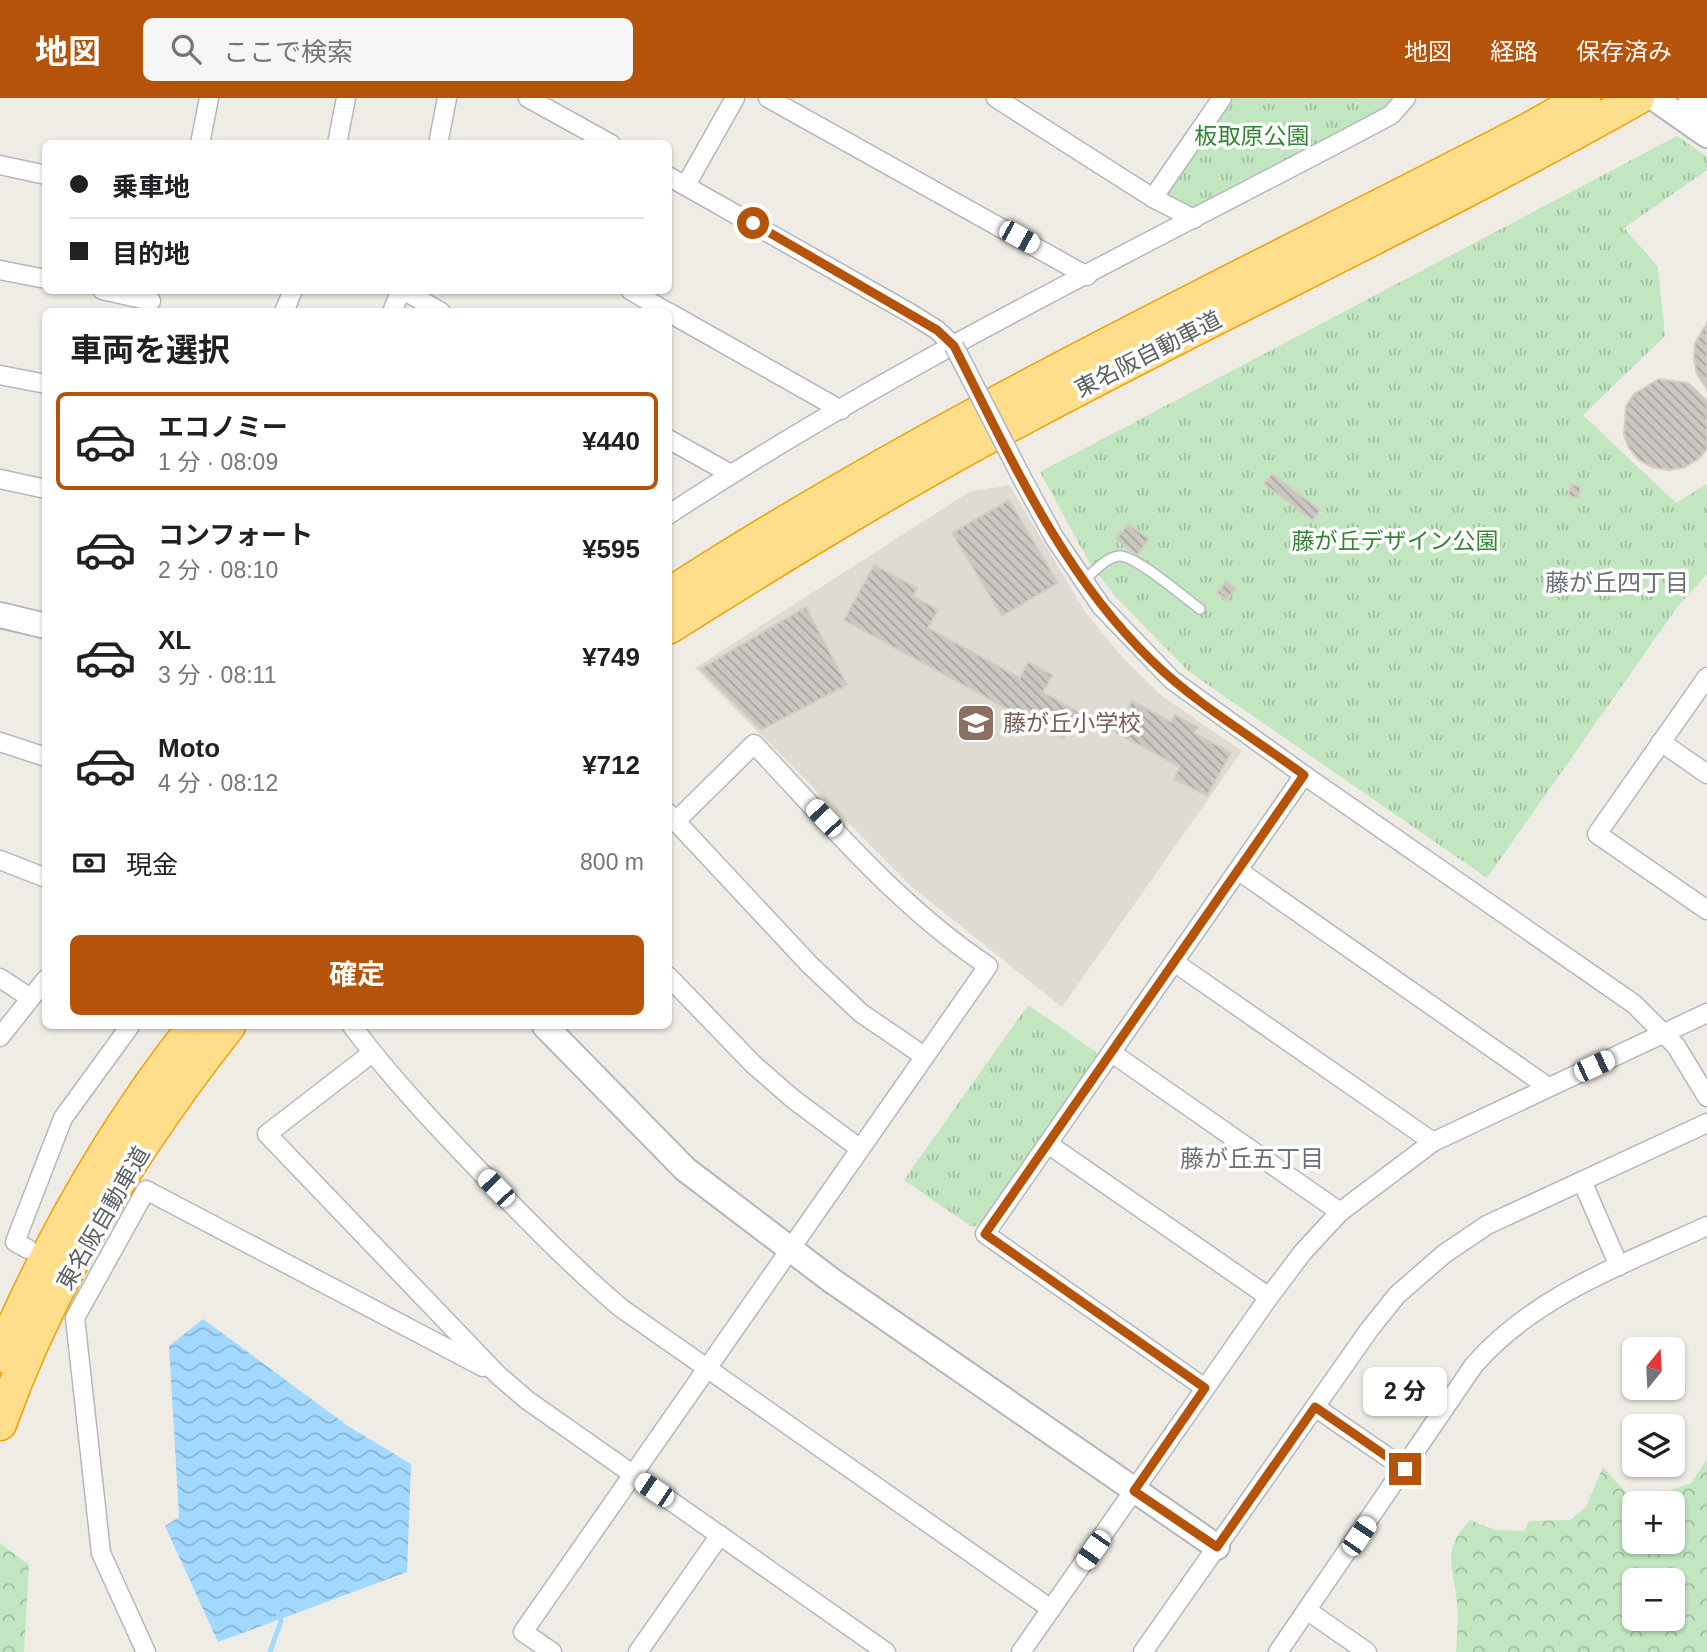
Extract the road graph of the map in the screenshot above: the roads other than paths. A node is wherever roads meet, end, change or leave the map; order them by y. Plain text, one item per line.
1 (209, 98) edge
2 (346, 98) edge
3 (447, 98) edge
4 (528, 98) edge
5 (735, 98) edge
6 (768, 98) edge
7 (996, 98) edge
8 (1406, 98) edge
9 (1584, 98) edge
10 (1638, 98) edge
11 (1654, 98) edge
12 (1691, 98) edge
13 (1220, 99) edge
14 (1707, 109) edge
15 (1707, 135) edge
16 (201, 140) edge
17 (338, 140) edge
18 (439, 140) edge
19 (604, 140) edge
20 (0, 165) edge
21 (42, 174) edge
22 (672, 178) edge
23 (686, 185) junction
24 (1153, 198) junction
25 (1194, 219) junction
26 (0, 270) edge
27 (1087, 276) junction
28 (42, 278) edge
29 (119, 294) edge
30 (409, 294) edge
31 (637, 294) edge
32 (150, 301) edge
33 (434, 308) edge
34 (661, 308) edge
35 (672, 314) edge
36 (954, 346) junction
37 (0, 375) edge
38 (42, 383) edge
39 (841, 410) junction
40 (672, 441) edge
41 (731, 474) junction
42 (0, 479) edge
43 (42, 488) edge
44 (672, 512) edge
45 (1083, 581) junction
46 (672, 593) edge
47 (1200, 609) dead end
48 (0, 615) edge
49 (42, 625) edge
50 (672, 626) edge
51 (1707, 677) edge
52 (0, 742) edge
53 (1661, 742) junction
54 (42, 756) edge
55 (1707, 774) edge
56 (1304, 775) junction
57 (672, 817) edge
58 (0, 860) edge
59 (1239, 871) junction
60 (42, 876) edge
61 (1707, 910) edge
62 (1174, 962) junction
63 (0, 978) edge
64 (672, 980) edge
65 (42, 983) edge
66 (29, 997) junction
67 (1707, 1013) edge
68 (128, 1029) edge
69 (192, 1029) edge
70 (227, 1029) edge
71 (354, 1029) edge
72 (548, 1029) edge
73 (1664, 1033) junction
74 (0, 1037) edge
75 (372, 1053) junction
76 (1112, 1053) junction
77 (924, 1056) junction
78 (1548, 1087) junction
79 (1707, 1097) edge
80 (1707, 1123) edge
81 (1433, 1142) junction
82 (1048, 1144) junction
83 (859, 1148) junction
84 (1582, 1181) junction
85 (1340, 1212) junction
86 (1707, 1226) edge
87 (28, 1249) dead end
88 (789, 1250) junction
89 (1619, 1266) junction
90 (1269, 1297) junction
91 (0, 1356) edge
92 (705, 1369) junction
93 (498, 1375) junction
94 (1205, 1388) junction
95 (1315, 1407) junction
96 (0, 1424) edge
97 (1405, 1469) junction
98 (632, 1475) junction
99 (1134, 1491) junction
100 (720, 1535) junction
101 (1217, 1547) junction
102 (1051, 1609) junction
103 (1308, 1611) junction
104 (146, 1652) edge
105 (552, 1652) edge
106 (640, 1652) edge
107 (886, 1652) edge
108 (1021, 1652) edge
109 (1143, 1652) edge
110 (1278, 1652) edge
111 (1367, 1652) edge

1 - 16 street
2 - 17 street
3 - 18 street
4 - 19 street
5 - 23 street
6 - 27 street
7 - 24 street
8 - 25 street
9 - 46 highway, 東名阪自動車道
10 - 50 highway, 東名阪自動車道
11 - 15 street
12 - 14 street
13 - 24 street
20 - 21 street
22 - 23 street
23 - 36 street
24 - 25 street
25 - 27 street
26 - 28 street
27 - 36 street
29 - 32 street
30 - 33 street
31 - 34 street
35 - 39 street
36 - 39 street
36 - 45 street, bridge
37 - 38 street
39 - 41 street
40 - 41 street
41 - 44 street
42 - 43 street
45 - 47 lane
45 - 56 street
48 - 49 street
51 - 53 street
52 - 54 street
53 - 55 street
53 - 61 street
56 - 59 street
56 - 73 street
57 - 77 street
57 - 77 street
58 - 60 street
59 - 62 street
59 - 78 street
62 - 76 street
62 - 81 street
63 - 66 street
64 - 83 street
65 - 66 street
66 - 74 street
67 - 73 street
68 - 87 street
69 - 91 highway, 東名阪自動車道
70 - 96 highway, 東名阪自動車道
71 - 75 street
72 - 88 street
73 - 78 street
73 - 79 street
75 - 92 street
75 - 93 street
76 - 82 street
76 - 85 street
77 - 83 street
78 - 81 street
80 - 84 street
81 - 85 street
82 - 90 street
82 - 94 street
83 - 88 street
84 - 89 street
84 - 95 street
85 - 90 street
86 - 89 street
88 - 92 street
88 - 99 street
89 - 97 street
90 - 94 street
92 - 98 street
92 - 102 street
93 - 98 street
93 - 104 street
94 - 99 street
95 - 97 street
95 - 101 street
97 - 103 street
98 - 100 street
98 - 105 street
99 - 101 street
99 - 102 street
100 - 106 street
100 - 107 street
101 - 109 street
102 - 108 street
103 - 110 street
103 - 111 street

